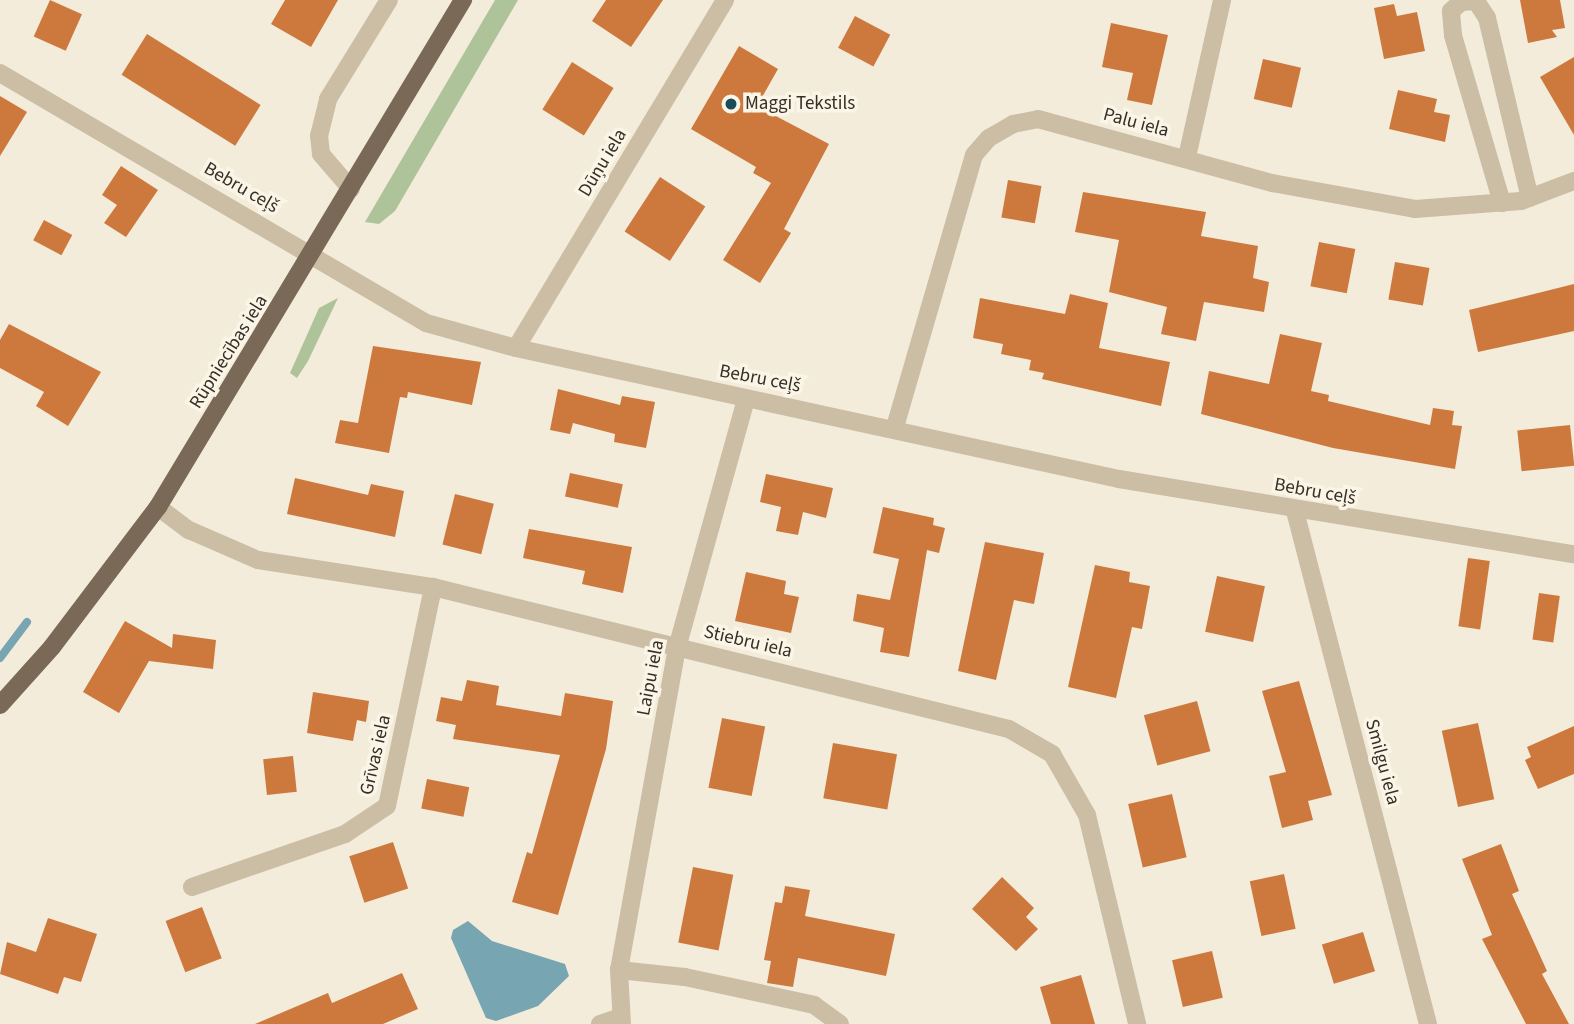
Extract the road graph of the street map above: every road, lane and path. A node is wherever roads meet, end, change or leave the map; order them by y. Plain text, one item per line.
1 (389, 0) edge
2 (463, 0) edge
3 (725, 0) edge
4 (1222, 0) edge
5 (0, 73) edge
6 (1187, 158) junction
7 (1574, 181) edge
8 (351, 189) junction
9 (1530, 198) junction
10 (1502, 203) junction
11 (312, 258) junction
12 (516, 348) junction
13 (746, 399) junction
14 (895, 427) junction
15 (159, 507) junction
16 (1295, 511) junction
17 (1574, 554) edge
18 (433, 587) junction
19 (677, 648) junction
20 (0, 705) edge
21 (192, 887) dead end
22 (620, 970) junction
23 (621, 1021) edge
24 (600, 1024) edge
25 (840, 1024) edge
26 (1137, 1024) edge
27 (1428, 1024) edge

1 - 8 street
2 - 8 main road, Rūpniecības iela
3 - 12 street, Dūņu iela
4 - 6 street
5 - 11 street, Bebru ceļš
6 - 10 street, Palu iela
6 - 14 street, Palu iela
7 - 9 street, Palu iela
8 - 11 main road, Rūpniecības iela
9 - 10 street, Palu iela
9 - 10 street
11 - 12 street, Bebru ceļš
11 - 15 main road, Rūpniecības iela
12 - 13 street, Bebru ceļš
13 - 14 street, Bebru ceļš
13 - 19 street, Laipu iela
14 - 16 street, Bebru ceļš
15 - 18 street, Stiebru iela
15 - 20 main road, Rūpniecības iela
16 - 17 street, Bebru ceļš
16 - 27 street, Smilgu iela
18 - 19 street, Stiebru iela
18 - 21 street, Grīvas iela
19 - 22 street, Laipu iela
19 - 26 street, Stiebru iela
22 - 23 street, Laipu iela
22 - 25 street
23 - 24 street

